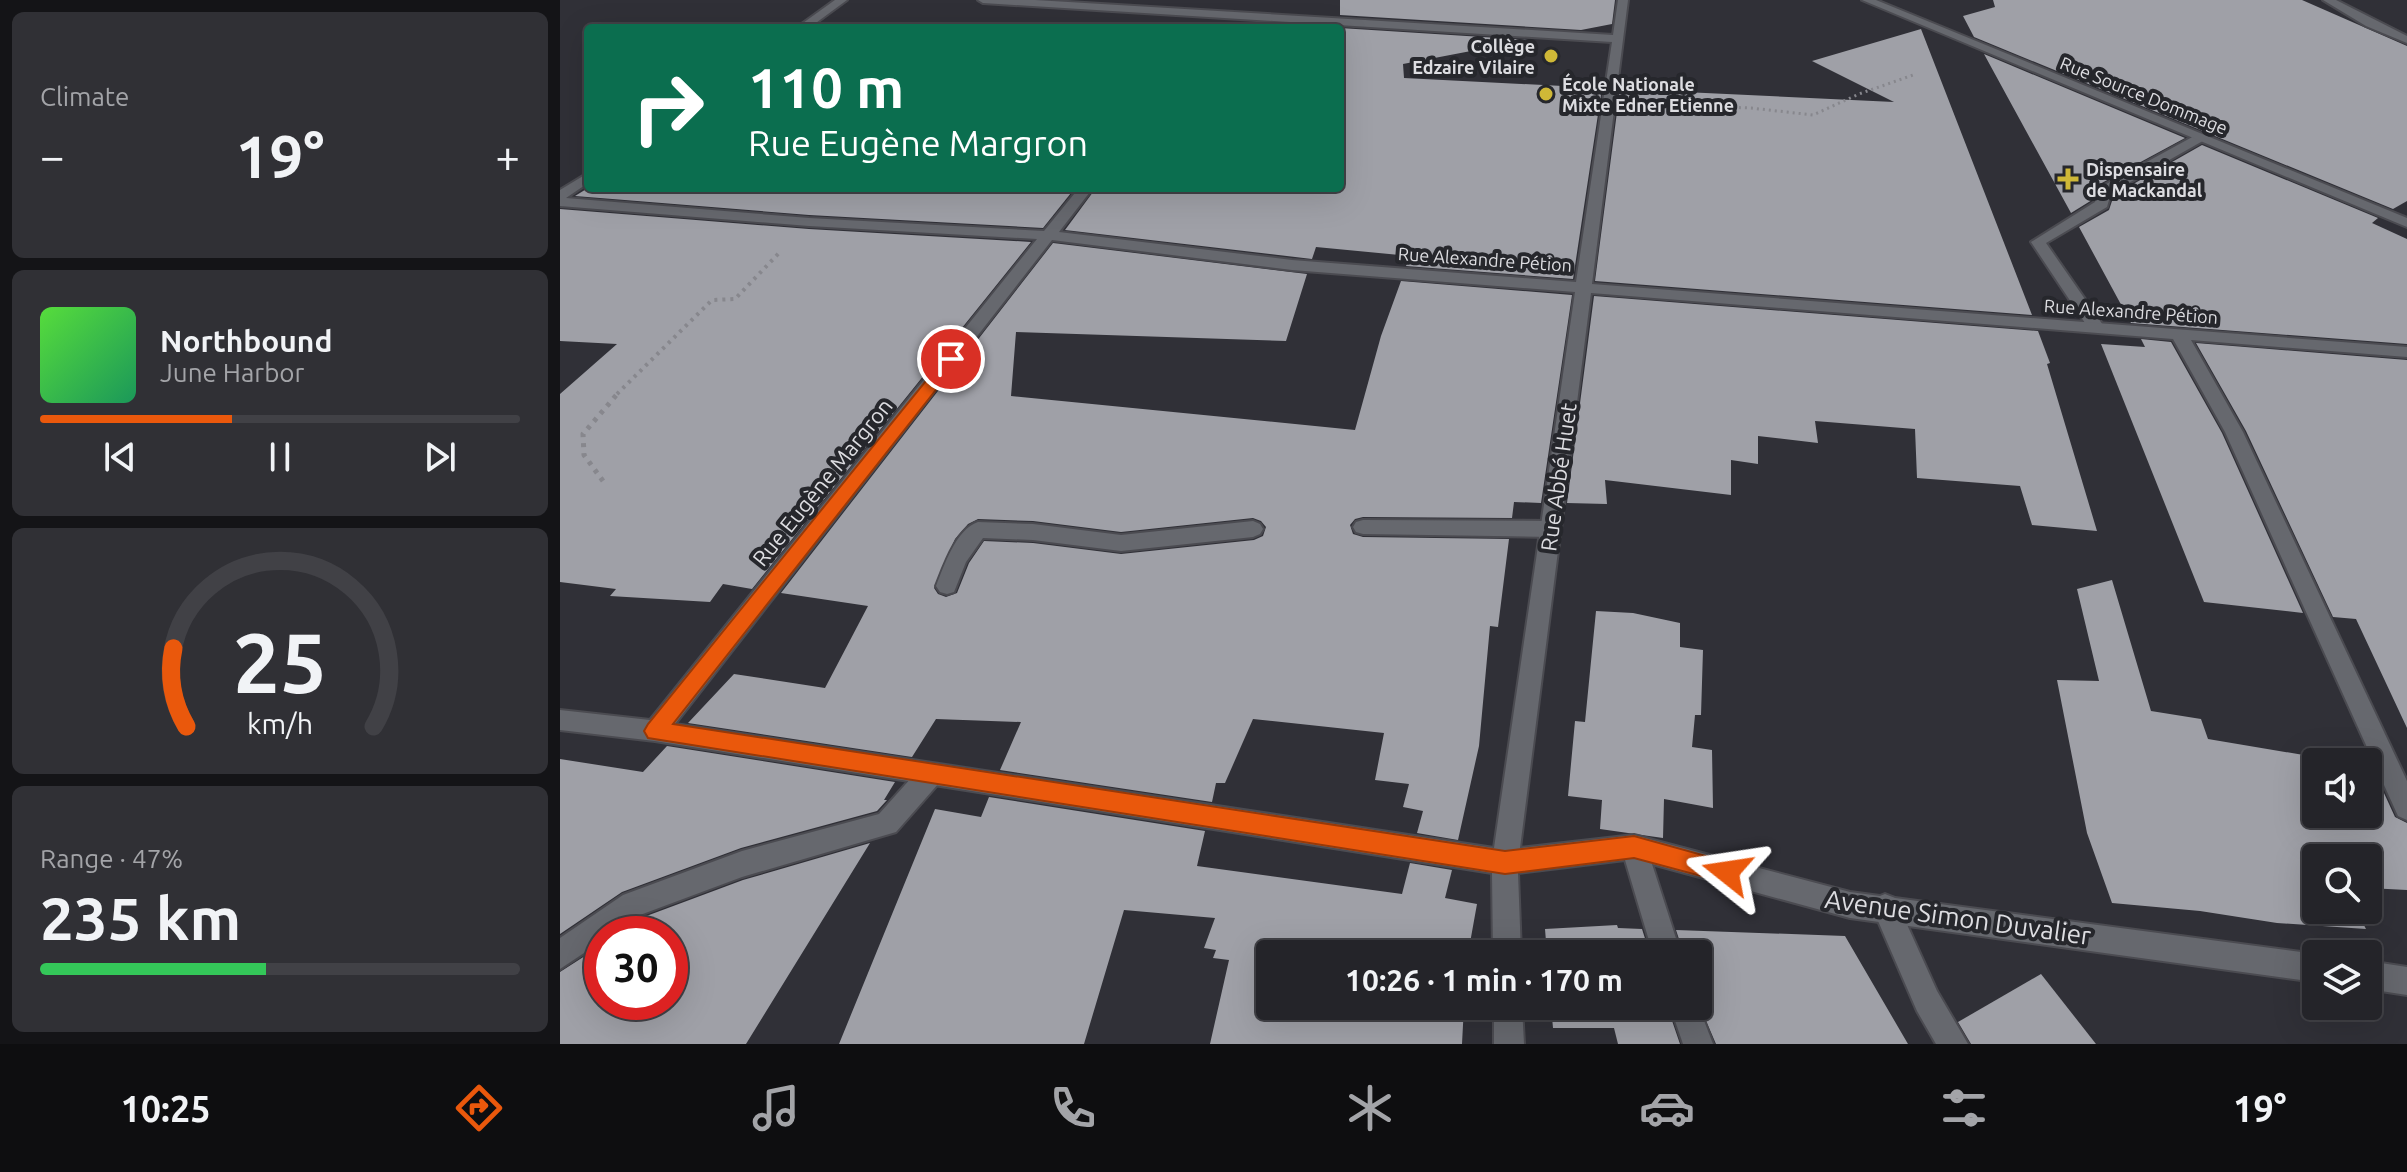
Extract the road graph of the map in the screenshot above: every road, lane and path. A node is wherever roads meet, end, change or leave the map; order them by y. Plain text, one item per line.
1 (842, 0) edge
2 (983, 0) edge
3 (1230, 0) edge
4 (1623, 0) edge
5 (1867, 0) edge
6 (2328, 0) edge
7 (1218, 14) junction
8 (808, 24) edge
9 (1211, 24) edge
10 (1615, 39) junction
11 (2407, 40) edge
12 (1913, 75) dead end
13 (1608, 100) junction
14 (2201, 138) junction
15 (584, 180) edge
16 (1083, 192) edge
17 (560, 196) edge
18 (560, 202) edge
19 (809, 222) junction
20 (2407, 223) edge
21 (1050, 235) junction
22 (1584, 286) junction
23 (2097, 328) junction
24 (2179, 334) junction
25 (2407, 352) edge
26 (603, 481) dead end
27 (1363, 527) dead end
28 (1253, 529) dead end
29 (1551, 529) junction
30 (947, 586) dead end
31 (560, 720) edge
32 (655, 731) junction
33 (930, 775) junction
34 (2407, 808) edge
35 (1634, 847) junction
36 (1505, 862) junction
37 (1885, 907) junction
38 (1507, 940) edge
39 (1663, 940) edge
40 (560, 955) edge
41 (2302, 966) edge
42 (2382, 977) edge
43 (2407, 981) edge
44 (1508, 1020) edge
45 (1689, 1020) edge
46 (1509, 1044) edge
47 (1698, 1044) edge
48 (1953, 1044) edge

1 - 8 street
2 - 7 street
3 - 7 street
4 - 10 street, Rue Abbé Huet
5 - 14 street, Rue Source Dommage
6 - 11 street
7 - 9 street
7 - 10 street
10 - 13 street, Rue Abbé Huet
12 - 13 path
13 - 22 street, Rue Abbé Huet
14 - 20 street, Rue Source Dommage
14 - 23 street
15 - 17 street
16 - 21 street, Rue Eugène Margron
18 - 19 street, Rue Alexandre Pétion
19 - 21 street, Rue Alexandre Pétion
19 - 26 path
21 - 22 street, Rue Alexandre Pétion
21 - 32 street, Rue Eugène Margron
22 - 23 street, Rue Alexandre Pétion
22 - 29 street, Rue Abbé Huet
23 - 24 street, Rue Alexandre Pétion
24 - 25 street, Rue Alexandre Pétion
24 - 34 street
27 - 29 street
28 - 30 street
29 - 36 street, Rue Abbé Huet
31 - 32 street, Avenue Simon Duvalier
32 - 33 street, Avenue Simon Duvalier
33 - 36 street, Avenue Simon Duvalier
33 - 40 street
35 - 36 street, Avenue Simon Duvalier
35 - 37 street, Avenue Simon Duvalier
35 - 39 street
36 - 38 street, Rue Abbé Huet
37 - 41 street, Avenue Simon Duvalier
37 - 48 street
42 - 43 street
44 - 46 street
45 - 47 street

